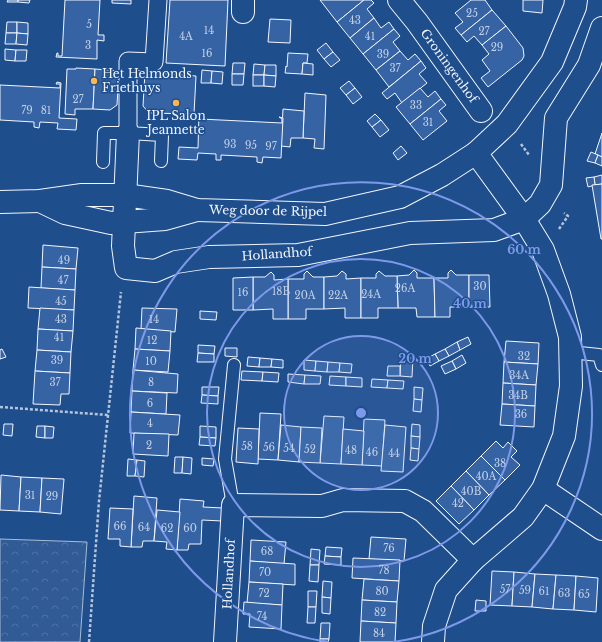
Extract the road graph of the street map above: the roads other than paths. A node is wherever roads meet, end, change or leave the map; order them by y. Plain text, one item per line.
1 (158, 0) edge
2 (399, 0) edge
3 (418, 0) edge
4 (576, 0) edge
5 (417, 22) junction
6 (602, 28) edge
7 (481, 110) dead end
8 (128, 133) junction
9 (476, 152) junction
10 (161, 161) dead end
11 (103, 162) dead end
12 (125, 195) junction
13 (40, 201) junction
14 (0, 202) edge
15 (197, 210) junction
16 (524, 219) junction
17 (124, 222) junction
18 (570, 352) junction
19 (234, 365) dead end
20 (602, 365) edge
21 (543, 489) junction
22 (233, 505) junction
23 (602, 529) edge
24 (473, 560) junction
25 (225, 642) edge
26 (434, 642) edge

1 - 8 street
2 - 5 street, Groningenhof
3 - 5 street, Groningenhof
4 - 9 street, Weg door de Rijpel
5 - 7 street, Groningenhof
6 - 16 street, Hollandhof
8 - 10 lane
8 - 11 lane
8 - 12 street
9 - 15 street, Weg door de Rijpel
9 - 16 street
12 - 13 street, Weg door de Rijpel
12 - 15 street, Weg door de Rijpel
12 - 17 street
13 - 14 street, Weg door de Rijpel
13 - 17 street, Weg door de Rijpel
15 - 17 street, Weg door de Rijpel
16 - 17 street, Hollandhof
16 - 18 street
18 - 20 lane
18 - 21 street
19 - 22 lane
21 - 23 street
21 - 24 street
22 - 24 street
22 - 25 street, Hollandhof
24 - 26 street

